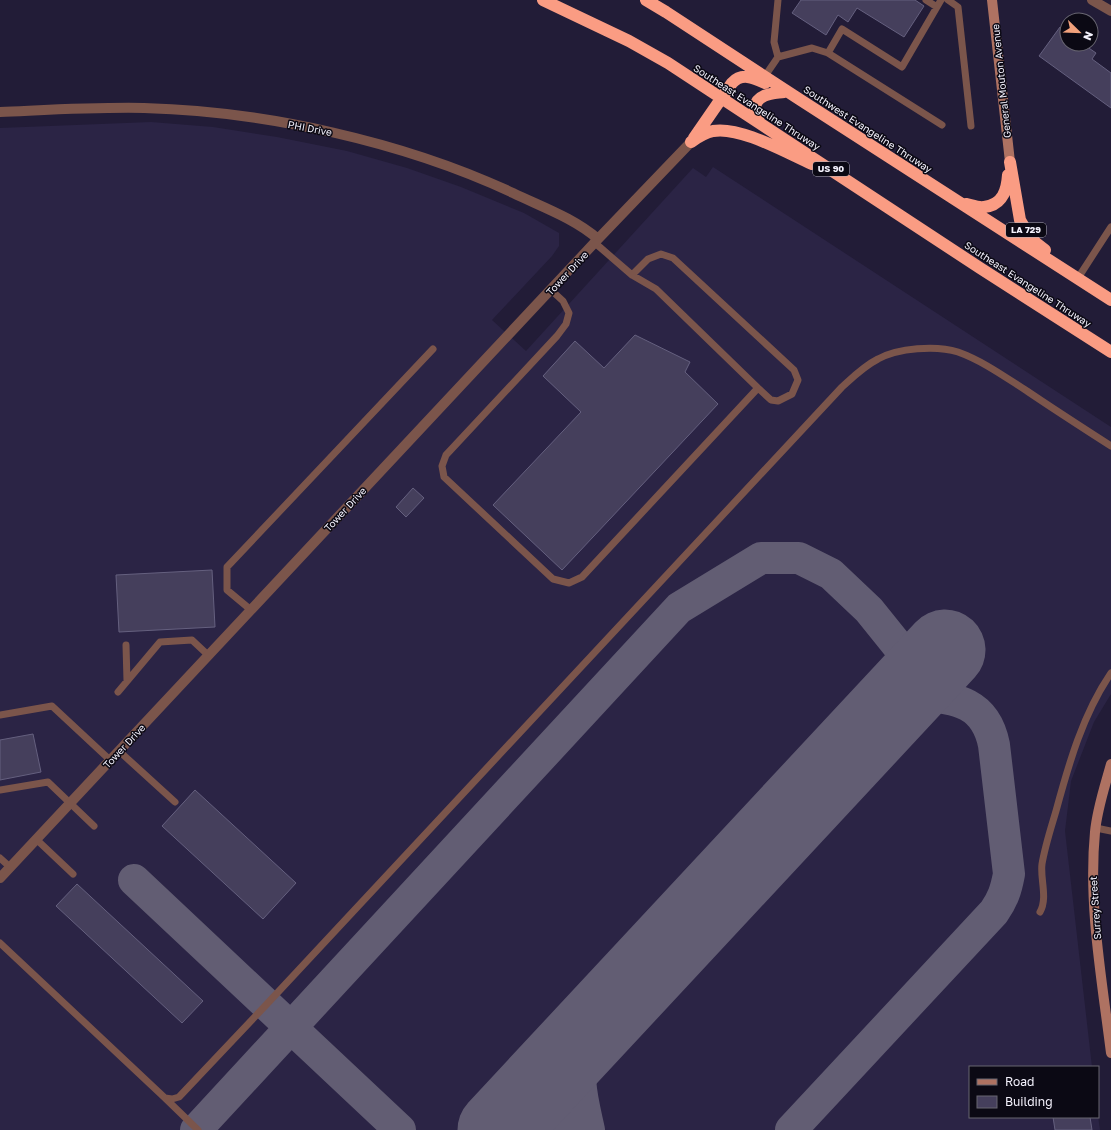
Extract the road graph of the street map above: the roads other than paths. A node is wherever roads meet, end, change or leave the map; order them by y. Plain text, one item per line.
1 (543, 0) edge
2 (646, 0) edge
3 (778, 0) edge
4 (926, 0) edge
5 (941, 0) edge
6 (948, 0) edge
7 (992, 0) edge
8 (1092, 0) edge
9 (937, 7) junction
10 (1111, 12) edge
11 (828, 53) junction
12 (778, 57) junction
13 (764, 76) junction
14 (784, 92) junction
15 (722, 98) junction
16 (799, 99) junction
17 (0, 112) edge
18 (760, 123) junction
19 (942, 125) dead end
20 (972, 126) dead end
21 (691, 142) junction
22 (1010, 162) junction
23 (847, 180) junction
24 (960, 203) junction
25 (1111, 227) edge
26 (596, 241) junction
27 (632, 275) junction
28 (1078, 278) junction
29 (551, 290) junction
30 (1111, 300) edge
31 (433, 349) dead end
32 (1111, 352) edge
33 (758, 388) junction
34 (1111, 446) edge
35 (251, 610) junction
36 (126, 645) dead end
37 (208, 656) junction
38 (1111, 672) edge
39 (127, 682) junction
40 (118, 692) dead end
41 (0, 715) edge
42 (119, 751) junction
43 (110, 760) junction
44 (1111, 764) edge
45 (0, 790) edge
46 (175, 802) dead end
47 (70, 803) junction
48 (94, 826) dead end
49 (1096, 828) junction
50 (1111, 831) edge
51 (36, 839) junction
52 (0, 858) edge
53 (10, 867) junction
54 (74, 874) dead end
55 (0, 878) edge
56 (1040, 912) dead end
57 (0, 944) edge
58 (1109, 1015) edge
59 (1111, 1053) edge
60 (165, 1098) junction
61 (198, 1130) edge

1 - 15 highway, Southeast Evangeline Thruway / US 90
2 - 13 highway, Southwest Evangeline Thruway
3 - 12 lane
4 - 9 lane
5 - 9 lane
6 - 20 lane
7 - 22 street, General Mouton Avenue / LA 729
8 - 10 street
9 - 11 lane
11 - 12 lane
11 - 19 lane
12 - 13 lane
13 - 16 highway, Southwest Evangeline Thruway
14 - 15 highway
14 - 16 highway
14 - 18 highway
15 - 18 highway, Southeast Evangeline Thruway / US 90
15 - 21 highway
16 - 24 highway, Southwest Evangeline Thruway
17 - 26 street, PHI Drive
18 - 23 highway, Southeast Evangeline Thruway / US 90
21 - 23 highway
21 - 26 street, Tower Drive
22 - 24 highway, LA 729
22 - 28 highway, LA 729
23 - 32 highway, Southeast Evangeline Thruway / US 90
24 - 28 highway, Southwest Evangeline Thruway
25 - 28 lane
26 - 27 lane
26 - 29 street, Tower Drive
27 - 33 lane
27 - 33 lane
28 - 30 highway
29 - 33 lane
29 - 35 street, Tower Drive
31 - 35 lane
34 - 60 lane
35 - 37 street, Tower Drive
36 - 39 lane
37 - 39 lane
37 - 42 street, Tower Drive
38 - 56 lane
39 - 40 lane
41 - 43 lane
42 - 43 street, Tower Drive
42 - 46 lane
43 - 47 street, Tower Drive
44 - 49 street, Surrey Street
45 - 47 lane
47 - 48 lane
47 - 51 street, Tower Drive
49 - 50 lane
49 - 58 street, Surrey Street
51 - 53 street, Tower Drive
51 - 54 lane
52 - 53 lane
53 - 55 street, Tower Drive
57 - 60 lane
58 - 59 street, Surrey Street
60 - 61 lane

